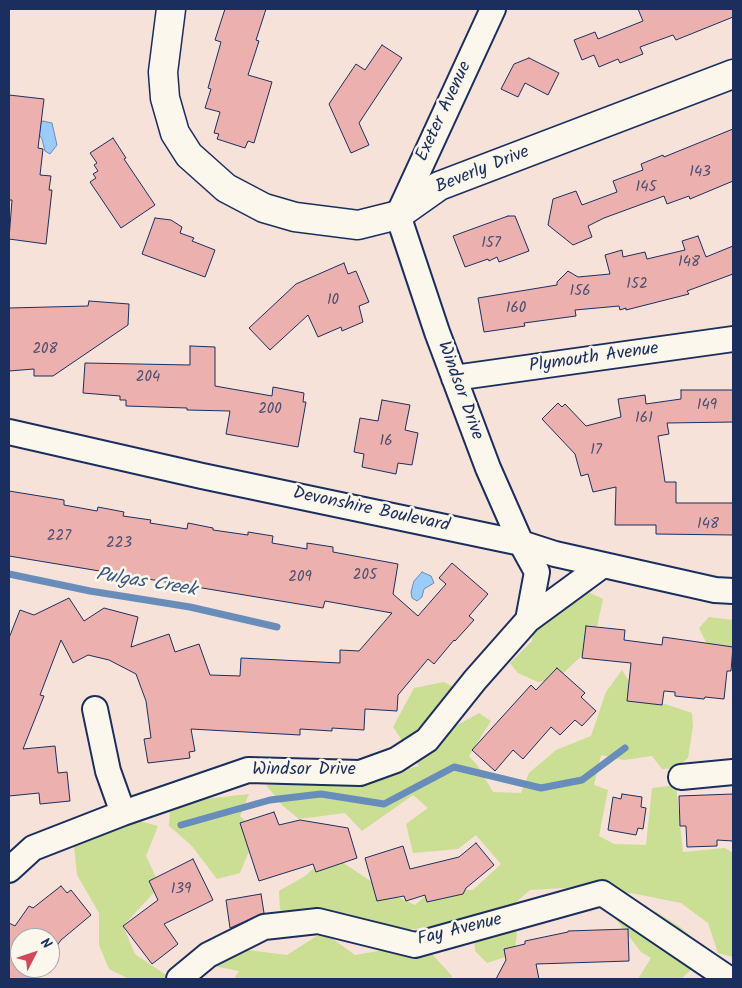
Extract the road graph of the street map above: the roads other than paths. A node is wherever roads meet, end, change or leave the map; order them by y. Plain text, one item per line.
1 (171, 9) edge
2 (493, 9) edge
3 (733, 74) edge
4 (398, 216) junction
5 (733, 339) edge
6 (454, 378) junction
7 (9, 432) edge
8 (521, 543) junction
9 (603, 565) junction
10 (733, 591) edge
11 (528, 620) junction
12 (95, 709) dead end
13 (733, 772) edge
14 (681, 778) dead end
15 (123, 813) junction
16 (9, 870) edge
17 (179, 979) edge
18 (729, 979) edge

1 - 4 street, Beverly Drive
2 - 4 street, Exeter Avenue
3 - 4 street, Beverly Drive
4 - 6 street, Windsor Drive
5 - 6 street, Plymouth Avenue
6 - 8 street, Windsor Drive
7 - 8 street, Devonshire Boulevard
8 - 9 street, Devonshire Boulevard
8 - 11 street, Windsor Drive
9 - 10 street, Devonshire Boulevard
9 - 11 street, Windsor Drive
11 - 15 street, Windsor Drive
12 - 15 street
13 - 14 street
15 - 16 street, Windsor Drive
17 - 18 street, Fay Avenue

